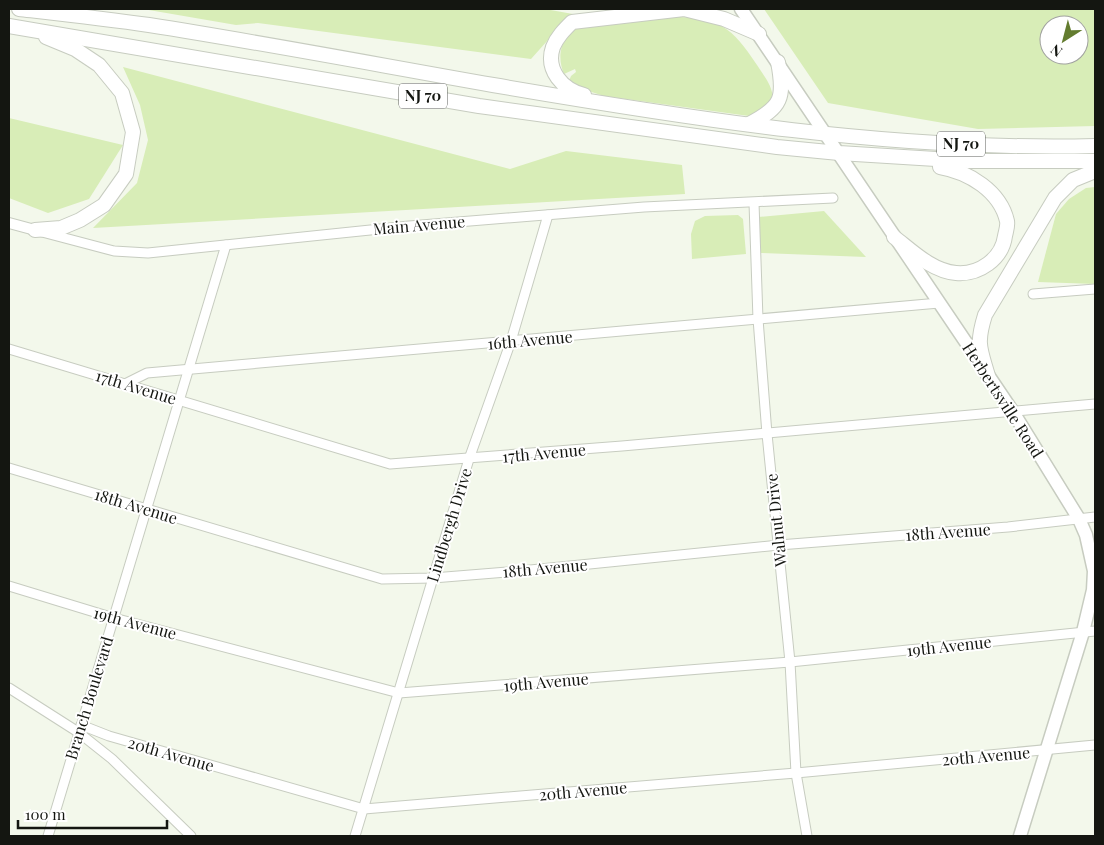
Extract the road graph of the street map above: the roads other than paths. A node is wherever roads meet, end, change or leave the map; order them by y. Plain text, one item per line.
1 (19, 9) edge
2 (106, 9) edge
3 (741, 9) edge
4 (148, 25) junction
5 (15, 27) edge
6 (759, 34) junction
7 (778, 62) junction
8 (638, 110) junction
9 (749, 124) junction
10 (826, 134) junction
11 (1095, 146) edge
12 (839, 153) junction
13 (873, 155) junction
14 (1095, 161) edge
15 (1095, 171) edge
16 (833, 198) dead end
17 (754, 203) junction
18 (548, 215) junction
19 (9, 223) edge
20 (35, 230) junction
21 (894, 237) junction
22 (226, 245) junction
23 (1095, 289) edge
24 (1033, 294) dead end
25 (939, 303) junction
26 (758, 319) junction
27 (511, 341) junction
28 (9, 349) edge
29 (188, 370) junction
30 (988, 376) junction
31 (125, 384) junction
32 (178, 400) junction
33 (1095, 404) edge
34 (1012, 412) junction
35 (767, 434) junction
36 (469, 458) junction
37 (9, 468) edge
38 (146, 509) junction
39 (1095, 517) edge
40 (1080, 518) junction
41 (779, 545) junction
42 (433, 578) junction
43 (9, 586) edge
44 (114, 618) junction
45 (1089, 631) edge
46 (790, 662) junction
47 (9, 688) edge
48 (400, 693) junction
49 (80, 728) junction
50 (1095, 745) edge
51 (1048, 750) junction
52 (796, 773) junction
53 (364, 809) junction
54 (48, 836) edge
55 (191, 836) edge
56 (355, 836) edge
57 (807, 836) edge
58 (1020, 836) edge

1 - 4 highway, NJ 70
2 - 4 highway
3 - 6 main road, Herbertsville Road
4 - 8 highway, NJ 70
5 - 12 highway, NJ 70
5 - 20 highway
6 - 7 main road, Herbertsville Road
6 - 8 highway
7 - 9 highway
7 - 10 main road, Herbertsville Road
8 - 9 highway, NJ 70
9 - 10 highway, NJ 70
10 - 11 highway, NJ 70
10 - 12 main road, Herbertsville Road
12 - 13 highway, NJ 70
12 - 21 main road, Herbertsville Road
13 - 14 highway, NJ 70
13 - 21 highway
15 - 30 highway
16 - 17 street, Main Avenue
17 - 18 street, Main Avenue
17 - 26 street, Walnut Drive
18 - 22 street, Main Avenue
18 - 27 street, Lindbergh Drive
19 - 20 street, Main Avenue
20 - 22 street, Main Avenue
21 - 25 main road, Herbertsville Road
22 - 29 street, Branch Boulevard
23 - 24 street
25 - 26 street, 16th Avenue
25 - 30 main road, Herbertsville Road
26 - 27 street, 16th Avenue
26 - 35 street, Walnut Drive
27 - 29 street, 16th Avenue
27 - 36 street, Lindbergh Drive
28 - 31 street, 17th Avenue
29 - 31 street, 16th Avenue
29 - 32 street, Branch Boulevard
30 - 34 main road, Herbertsville Road
31 - 32 street, 17th Avenue
32 - 36 street, 17th Avenue
32 - 38 street, Branch Boulevard
33 - 34 street, 17th Avenue
34 - 35 street, 17th Avenue
34 - 40 main road, Herbertsville Road
35 - 36 street, 17th Avenue
35 - 41 street, Walnut Drive
36 - 42 street, Lindbergh Drive
37 - 38 street, 18th Avenue
38 - 42 street, 18th Avenue
38 - 44 street, Branch Boulevard
39 - 40 street, 18th Avenue
40 - 41 street, 18th Avenue
40 - 45 main road, Herbertsville Road
41 - 42 street, 18th Avenue
41 - 46 street, Walnut Drive
42 - 48 street, Lindbergh Drive
43 - 44 street, 19th Avenue
44 - 48 street, 19th Avenue
44 - 49 street, Branch Boulevard
45 - 46 street, 19th Avenue
45 - 51 main road, Herbertsville Road
46 - 48 street, 19th Avenue
46 - 52 street, Walnut Drive
47 - 49 street
48 - 53 street, Lindbergh Drive
49 - 53 street, 20th Avenue
49 - 54 street, Branch Boulevard
49 - 55 street
50 - 51 street, 20th Avenue
51 - 52 street, 20th Avenue
51 - 58 main road, Herbertsville Road
52 - 53 street, 20th Avenue
52 - 57 street, Walnut Drive
53 - 56 street, Lindbergh Drive

